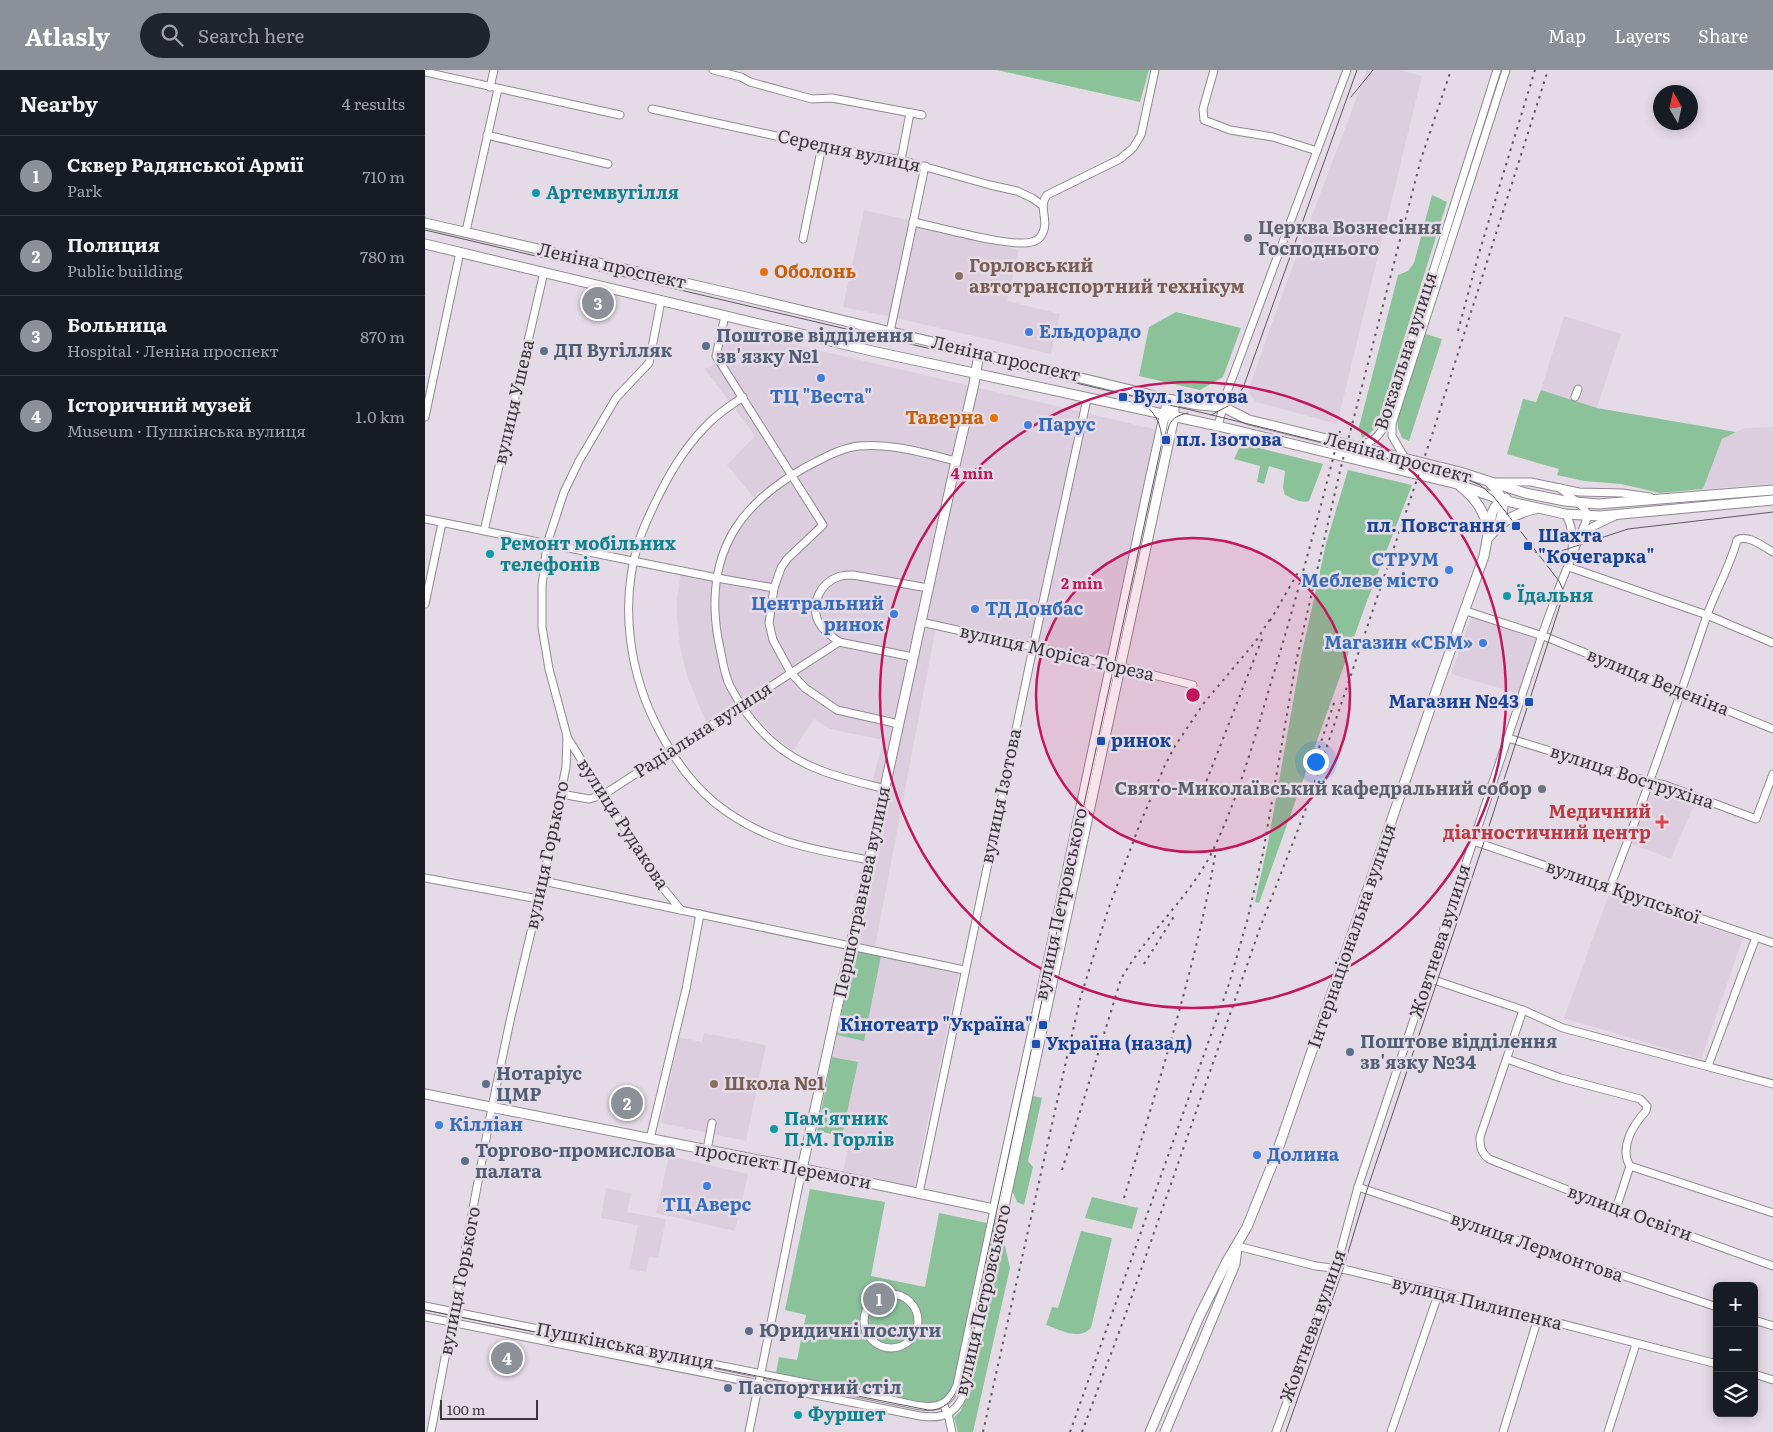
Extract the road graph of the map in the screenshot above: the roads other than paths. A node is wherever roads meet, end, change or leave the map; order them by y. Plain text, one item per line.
1 (494, 70) edge
2 (713, 70) edge
3 (1155, 70) edge
4 (1214, 70) edge
5 (1347, 70) edge
6 (1497, 70) edge
7 (1506, 70) edge
8 (425, 72) edge
9 (490, 87) junction
10 (498, 88) junction
11 (652, 109) dead end
12 (910, 113) junction
13 (620, 115) dead end
14 (922, 115) dead end
15 (487, 135) junction
16 (823, 146) junction
17 (1317, 151) junction
18 (901, 160) junction
19 (608, 164) dead end
20 (925, 166) junction
21 (1042, 205) junction
22 (913, 222) junction
23 (425, 223) edge
24 (466, 231) junction
25 (803, 239) dead end
26 (425, 244) edge
27 (460, 252) junction
28 (544, 272) junction
29 (661, 301) junction
30 (725, 316) junction
31 (891, 332) junction
32 (979, 353) junction
33 (976, 373) junction
34 (1578, 389) dead end
35 (1227, 392) junction
36 (743, 397) junction
37 (1575, 397) dead end
38 (1087, 399) junction
39 (1172, 400) junction
40 (1199, 405) junction
41 (1227, 409) junction
42 (1170, 416) junction
43 (425, 417) edge
44 (1217, 426) junction
45 (1356, 446) junction
46 (1405, 458) junction
47 (956, 461) junction
48 (792, 475) junction
49 (1490, 483) junction
50 (1457, 484) junction
51 (1560, 488) junction
52 (1773, 490) edge
53 (1525, 493) junction
54 (1660, 499) junction
55 (1502, 500) junction
56 (1773, 500) edge
57 (1576, 502) junction
58 (1538, 509) junction
59 (1565, 514) junction
60 (1619, 515) junction
61 (1588, 516) junction
62 (425, 519) edge
63 (442, 522) junction
64 (1499, 524) junction
65 (484, 531) junction
66 (1489, 538) junction
67 (1579, 538) junction
68 (547, 544) junction
69 (1773, 552) edge
70 (1571, 560) junction
71 (633, 561) junction
72 (1569, 567) junction
73 (717, 578) junction
74 (774, 588) junction
75 (928, 588) junction
76 (425, 604) edge
77 (1466, 611) junction
78 (1707, 615) junction
79 (921, 622) junction
80 (1542, 635) junction
81 (839, 642) junction
82 (1773, 643) edge
83 (1033, 648) junction
84 (913, 657) junction
85 (1116, 666) junction
86 (791, 673) junction
87 (1193, 685) dead end
88 (1682, 692) junction
89 (742, 705) junction
90 (899, 724) junction
91 (1773, 729) edge
92 (567, 736) junction
93 (1508, 738) junction
94 (670, 752) junction
95 (1773, 774) edge
96 (1650, 782) junction
97 (885, 789) junction
98 (561, 794) junction
99 (603, 795) junction
100 (1473, 841) junction
101 (869, 860) junction
102 (425, 878) edge
103 (543, 881) junction
104 (1610, 886) junction
105 (538, 899) junction
106 (681, 910) junction
107 (700, 914) junction
108 (1756, 937) junction
109 (1773, 943) edge
110 (851, 946) junction
111 (964, 970) junction
112 (1428, 978) junction
113 (1523, 1010) junction
114 (1507, 1060) junction
115 (1708, 1066) junction
116 (1773, 1084) edge
117 (425, 1094) edge
118 (492, 1107) junction
119 (712, 1123) dead end
120 (651, 1139) junction
121 (707, 1150) junction
122 (1630, 1166) junction
123 (802, 1169) junction
124 (1358, 1188) junction
125 (919, 1193) junction
126 (1616, 1209) junction
127 (998, 1210) junction
128 (1773, 1213) edge
129 (1237, 1246) junction
130 (1773, 1266) edge
131 (1336, 1268) junction
132 (1439, 1292) junction
133 (877, 1298) joint
134 (425, 1306) edge
135 (1713, 1306) edge
136 (455, 1312) junction
137 (425, 1317) edge
138 (1537, 1318) junction
139 (1758, 1321) edge
140 (452, 1322) junction
141 (1773, 1326) edge
142 (1636, 1344) junction
143 (1713, 1363) edge
144 (761, 1374) junction
145 (1758, 1375) edge
146 (1773, 1380) edge
147 (759, 1384) junction
148 (943, 1404) junction
149 (947, 1414) junction
150 (431, 1432) edge
151 (749, 1432) edge
152 (952, 1432) edge
153 (1151, 1432) edge
154 (1165, 1432) edge
155 (1276, 1432) edge
156 (1391, 1432) edge
157 (1503, 1432) edge
158 (1608, 1432) edge

1 - 9 street
2 - 12 street
3 - 21 street
4 - 17 street
5 - 17 street
6 - 45 street, Вокзальна вулиця
7 - 46 street, Вокзальна вулиця
8 - 9 street
9 - 10 street
10 - 13 street
10 - 15 street
11 - 16 street, Середня вулиця
12 - 14 street
12 - 18 street
15 - 19 street
15 - 24 street
16 - 18 street, Середня вулиця
16 - 25 street
17 - 35 street
18 - 20 street, Середня вулиця
20 - 21 street, Середня вулиця
20 - 22 street
21 - 22 street
22 - 31 street
23 - 24 main road, Леніна проспект
24 - 31 main road, Леніна проспект
26 - 27 main road, Леніна проспект
27 - 28 main road, Леніна проспект
27 - 43 street
28 - 29 main road, Леніна проспект
28 - 65 street, вулиця Ушева
29 - 30 main road, Леніна проспект
29 - 68 street, вулиця Горького
30 - 33 main road, Леніна проспект
30 - 36 street
31 - 32 main road, Леніна проспект
32 - 33 main road, Першотравнева вулиця
32 - 39 main road, Леніна проспект
33 - 38 main road, Леніна проспект
33 - 47 main road, Першотравнева вулиця
34 - 37 street
35 - 40 street
35 - 41 street
36 - 48 street
36 - 71 street
38 - 42 main road, Леніна проспект
38 - 83 street, вулиця Ізотова
39 - 40 main road, Леніна проспект
39 - 42 main road, вулиця Петровського
40 - 41 main road, Леніна проспект
41 - 44 street
41 - 45 main road, Леніна проспект
42 - 44 main road, Леніна проспект
42 - 85 main road, вулиця Петровського
44 - 50 main road, Леніна проспект
45 - 46 main road, Леніна проспект
46 - 49 main road, Леніна проспект
47 - 48 street
47 - 75 main road, Першотравнева вулиця
48 - 73 street
48 - 74 street
49 - 51 street
49 - 53 main road, Леніна проспект
49 - 55 main road
50 - 55 main road, Леніна проспект
50 - 66 main road, Леніна проспект
51 - 54 street
51 - 57 street
52 - 54 main road, Леніна проспект
53 - 55 main road
53 - 57 main road, Леніна проспект
54 - 57 main road, Леніна проспект
55 - 58 main road, Леніна проспект
55 - 64 main road
55 - 66 main road, Інтернаціональна вулиця
56 - 60 main road, Леніна проспект
57 - 61 street
58 - 59 main road, Леніна проспект
58 - 64 main road, Інтернаціональна вулиця
59 - 61 main road, Леніна проспект
59 - 70 street
60 - 61 main road, Леніна проспект
60 - 67 street
61 - 67 street, Жовтнева вулиця
62 - 63 street
63 - 65 street
63 - 76 street
64 - 66 main road, Інтернаціональна вулиця
65 - 68 street
66 - 77 main road, Інтернаціональна вулиця
67 - 70 street, Жовтнева вулиця
68 - 71 street
68 - 92 street, вулиця Горького
69 - 78 street
70 - 72 street, Жовтнева вулиця
71 - 73 street
71 - 94 street
72 - 78 street
72 - 80 street, Жовтнева вулиця
73 - 74 street
73 - 89 street
74 - 86 street
75 - 79 main road, Першотравнева вулиця
75 - 81 street
77 - 80 street, вулиця Веденіна
77 - 129 main road, Інтернаціональна вулиця
78 - 82 street
78 - 88 street
79 - 83 street, вулиця Моріса Тореза
79 - 84 main road, Першотравнева вулиця
80 - 88 street, вулиця Веденіна
80 - 93 street, Жовтнева вулиця
81 - 84 street
81 - 86 street, Радіальна вулиця
83 - 85 street, вулиця Моріса Тореза
83 - 111 street, вулиця Ізотова
84 - 90 main road, Першотравнева вулиця
85 - 87 street, вулиця Моріса Тореза
85 - 127 main road, вулиця Петровського
86 - 89 street, Радіальна вулиця
86 - 90 street
88 - 91 street, вулиця Веденіна
88 - 96 street
89 - 94 street, Радіальна вулиця
89 - 97 street
90 - 97 main road, Першотравнева вулиця
92 - 98 street, вулиця Горького
92 - 99 street, вулиця Рудакова
93 - 96 street, вулиця Вострухіна
93 - 100 street, Жовтнева вулиця
94 - 99 street, Радіальна вулиця
94 - 101 street
95 - 96 street, вулиця Вострухіна
96 - 104 street
97 - 101 main road, Першотравнева вулиця
98 - 99 street, Радіальна вулиця
98 - 103 street, вулиця Горького
99 - 106 street, вулиця Рудакова
100 - 104 street, вулиця Крупської
100 - 112 street, Жовтнева вулиця
101 - 110 main road, Першотравнева вулиця
102 - 105 street
103 - 105 street, вулиця Горького
103 - 106 street, вулиця Рудакова
104 - 108 street, вулиця Крупської
105 - 118 street, вулиця Горького
106 - 107 street, вулиця Рудакова
107 - 110 street, вулиця Рудакова
107 - 120 street
108 - 109 street, вулиця Крупської
108 - 115 street
110 - 111 street, вулиця Рудакова
110 - 123 main road, Першотравнева вулиця
111 - 125 street, вулиця Ізотова
112 - 113 street
112 - 124 street, Жовтнева вулиця
113 - 114 street
113 - 115 street
114 - 122 street
114 - 126 street, вулиця Освіти
115 - 116 street
117 - 118 main road, проспект Перемоги
118 - 120 main road, проспект Перемоги
118 - 136 street, вулиця Горького
119 - 121 street
120 - 121 main road, проспект Перемоги
121 - 123 main road, проспект Перемоги
122 - 126 street
122 - 128 street
123 - 125 main road, проспект Перемоги
123 - 144 street, Першотравнева вулиця
124 - 131 street, Жовтнева вулиця
124 - 135 street, вулиця Лермонтова
125 - 127 main road, проспект Перемоги
126 - 130 street, вулиця Освіти
127 - 148 street, вулиця Петровського
127 - 149 street, вулиця Петровського
129 - 131 street, вулиця Пилипенка
129 - 153 main road, Інтернаціональна вулиця
129 - 154 main road, Інтернаціональна вулиця
131 - 132 street, вулиця Пилипенка
131 - 155 street, Жовтнева вулиця
132 - 138 street, вулиця Пилипенка
132 - 156 street
133 - 133 street
134 - 136 street, Пушкінська вулиця
136 - 140 street, вулиця Горького
136 - 144 street, Пушкінська вулиця
137 - 140 street, Пушкінська вулиця
138 - 142 street, вулиця Пилипенка
138 - 157 street
139 - 141 street
140 - 147 street, Пушкінська вулиця
140 - 150 street, вулиця Горького
142 - 143 street, вулиця Пилипенка
142 - 158 street
144 - 147 street, Першотравнева вулиця
144 - 148 street, Пушкінська вулиця
145 - 146 street
147 - 149 street, Пушкінська вулиця
147 - 151 street, Першотравнева вулиця
148 - 149 street
149 - 152 street

